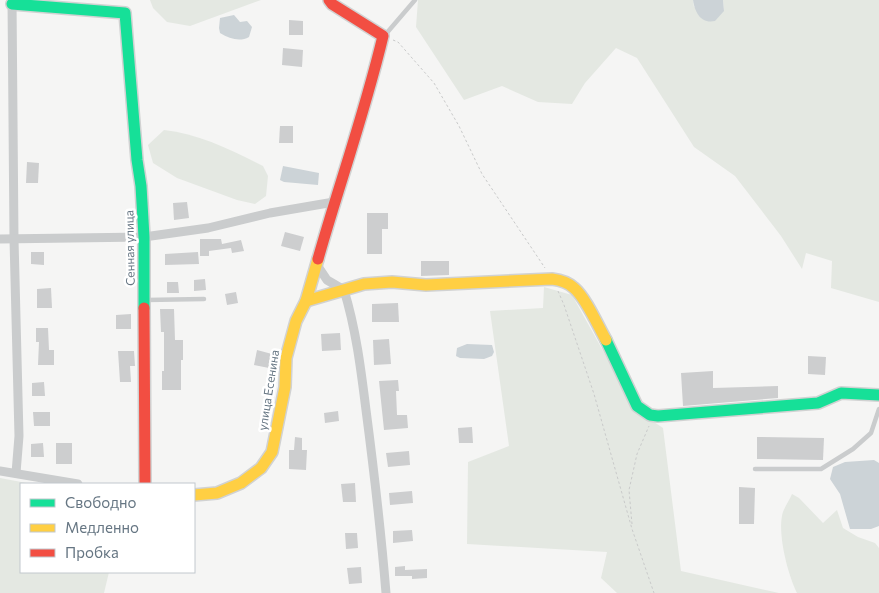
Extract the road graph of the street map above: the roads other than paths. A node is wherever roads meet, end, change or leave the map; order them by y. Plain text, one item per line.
1 (329, 0) edge
2 (415, 0) edge
3 (12, 2) edge
4 (383, 36) junction
5 (334, 202) junction
6 (144, 237) junction
7 (0, 239) edge
8 (14, 239) junction
9 (317, 265) junction
10 (344, 290) junction
11 (204, 299) dead end
12 (144, 300) junction
13 (306, 301) junction
14 (879, 394) edge
15 (879, 409) edge
16 (756, 469) dead end
17 (0, 471) edge
18 (16, 473) junction
19 (72, 483) edge
20 (145, 483) edge
21 (195, 495) edge
22 (386, 593) edge

1 - 4 street
2 - 4 lane
3 - 6 street, Сенная улица
3 - 8 street
4 - 5 street, улица Есенина
5 - 6 street
5 - 9 street, улица Есенина
6 - 8 street
6 - 12 street, Сенная улица
7 - 8 street
8 - 18 street
9 - 10 street
9 - 13 street, улица Есенина
10 - 13 street
10 - 14 street
10 - 22 street
11 - 12 lane
12 - 20 street, Сенная улица
13 - 21 street, улица Есенина
15 - 16 lane
17 - 18 street
18 - 19 street

